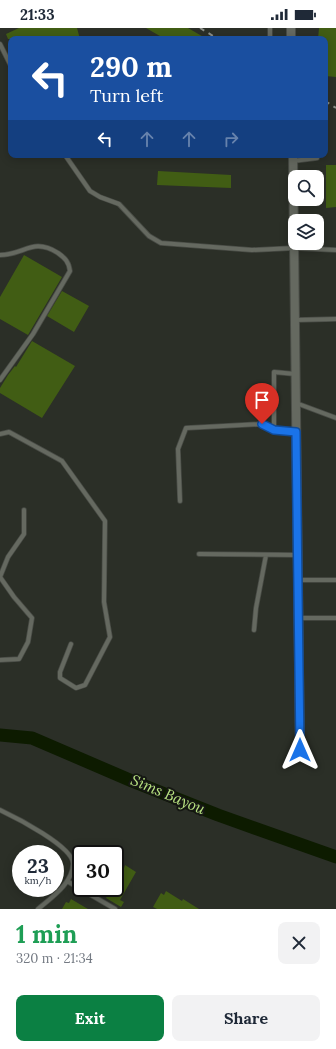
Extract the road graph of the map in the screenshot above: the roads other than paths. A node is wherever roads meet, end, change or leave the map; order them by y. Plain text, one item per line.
1 (0, 44) edge
2 (8, 60) edge
3 (67, 158) edge
4 (292, 158) edge
5 (316, 158) dead end
6 (292, 170) edge
7 (288, 248) edge
8 (324, 249) edge
9 (294, 250) edge
10 (336, 250) edge
11 (0, 255) edge
12 (336, 319) edge
13 (295, 320) junction
14 (295, 374) junction
15 (0, 380) edge
16 (296, 403) junction
17 (336, 418) edge
18 (274, 430) junction
19 (296, 432) junction
20 (0, 434) edge
21 (180, 500) dead end
22 (24, 510) dead end
23 (199, 554) dead end
24 (266, 555) junction
25 (297, 555) junction
26 (297, 580) junction
27 (336, 580) edge
28 (298, 618) junction
29 (336, 618) edge
30 (254, 630) dead end
31 (70, 644) dead end
32 (0, 660) edge
33 (300, 750) dead end
34 (0, 810) edge
35 (67, 881) junction
36 (38, 909) edge
37 (115, 909) edge

1 - 2 lane
3 - 7 lane
4 - 5 lane
4 - 6 street
8 - 10 lane
9 - 13 street
11 - 15 lane
12 - 13 lane
13 - 14 street
14 - 16 street
14 - 18 lane
16 - 17 lane
16 - 19 street
18 - 19 lane
18 - 21 lane
19 - 25 street
20 - 31 lane
22 - 32 lane
23 - 24 lane
24 - 25 lane
24 - 30 lane
25 - 26 street
26 - 27 lane
26 - 28 street
28 - 29 lane
28 - 33 street
34 - 35 lane
35 - 36 lane
35 - 37 lane

